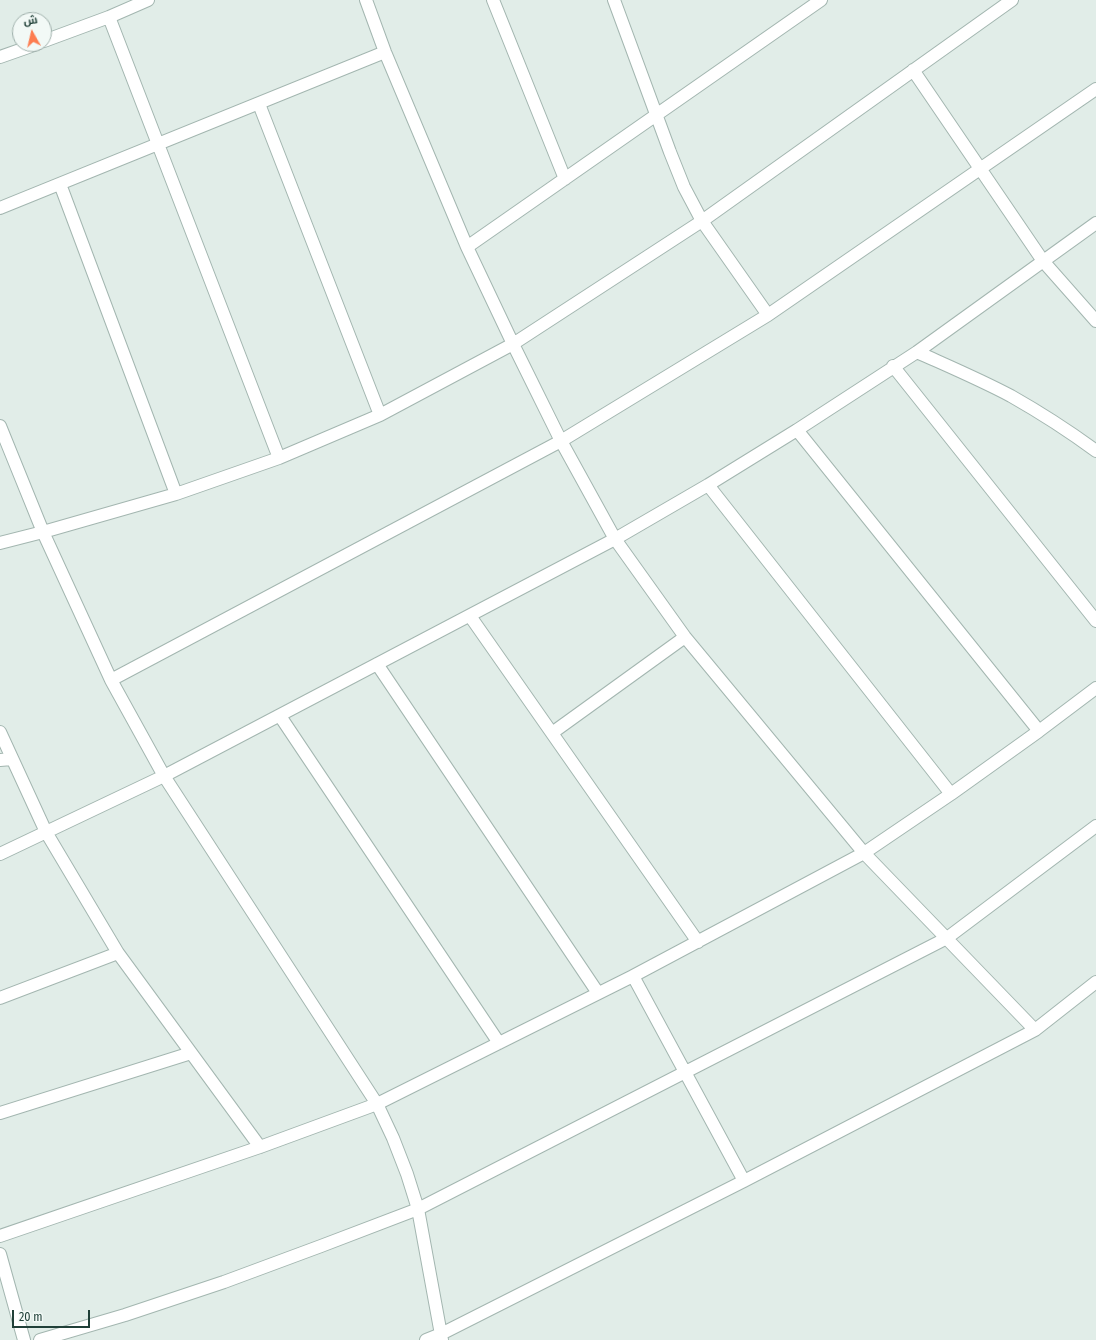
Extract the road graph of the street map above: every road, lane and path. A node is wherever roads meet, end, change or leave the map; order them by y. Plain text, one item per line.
1 (148, 0) edge
2 (366, 0) edge
3 (493, 0) edge
4 (821, 0) edge
5 (1011, 0) edge
6 (617, 2) edge
7 (109, 17) junction
8 (52, 39) edge
9 (14, 52) edge
10 (386, 52) junction
11 (0, 57) edge
12 (913, 70) junction
13 (1096, 89) edge
14 (259, 104) junction
15 (656, 115) junction
16 (158, 144) junction
17 (981, 169) junction
18 (564, 180) junction
19 (60, 184) junction
20 (0, 208) edge
21 (702, 221) junction
22 (1096, 223) edge
23 (467, 247) junction
24 (1043, 261) junction
25 (768, 315) junction
26 (1096, 321) edge
27 (513, 344) junction
28 (916, 352) junction
29 (893, 366) junction
30 (380, 415) junction
31 (0, 426) edge
32 (797, 430) junction
33 (561, 441) junction
34 (1096, 451) edge
35 (279, 458) junction
36 (708, 485) junction
37 (176, 494) junction
38 (43, 532) junction
39 (615, 539) junction
40 (0, 543) edge
41 (470, 616) junction
42 (1096, 621) edge
43 (685, 637) junction
44 (378, 664) junction
45 (111, 680) junction
46 (1096, 688) edge
47 (280, 716) junction
48 (1039, 731) junction
49 (0, 732) edge
50 (552, 733) junction
51 (12, 759) junction
52 (0, 760) edge
53 (164, 776) junction
54 (951, 794) junction
55 (1096, 826) edge
56 (46, 832) junction
57 (864, 853) junction
58 (0, 854) edge
59 (947, 938) junction
60 (698, 942) junction
61 (118, 953) junction
62 (633, 976) junction
63 (1096, 982) edge
64 (598, 993) junction
65 (0, 998) edge
66 (1035, 1030) junction
67 (499, 1043) junction
68 (191, 1053) junction
69 (685, 1073) junction
70 (377, 1104) junction
71 (0, 1113) edge
72 (260, 1147) junction
73 (744, 1181) junction
74 (418, 1209) junction
75 (0, 1236) edge
76 (0, 1254) edge
77 (441, 1337) edge
78 (24, 1340) edge
79 (40, 1340) edge
80 (426, 1340) edge

1 - 7 street
2 - 10 street
3 - 18 street
4 - 15 street
5 - 12 street
6 - 15 street
7 - 8 street
7 - 16 street
9 - 11 street
10 - 14 street
10 - 23 street
12 - 17 street
12 - 21 street
13 - 17 street
14 - 16 street
14 - 30 street
15 - 18 street
15 - 21 street
16 - 19 street
16 - 35 street
17 - 24 street
17 - 25 street
18 - 23 street
19 - 20 street
19 - 37 street
21 - 25 street
21 - 27 street
22 - 24 street
23 - 27 street
24 - 26 street
24 - 28 street
25 - 33 street
27 - 30 street
27 - 33 street
28 - 29 street
28 - 34 street
29 - 32 street
29 - 42 street
30 - 35 street
31 - 38 street
32 - 36 street
32 - 48 street
33 - 39 street
33 - 45 street
35 - 37 street
36 - 39 street
36 - 54 street
37 - 38 street
38 - 40 street
38 - 45 street
39 - 41 street
39 - 43 street
41 - 44 street
41 - 50 street
43 - 50 street
43 - 57 street
44 - 47 street
44 - 64 street
45 - 53 street
46 - 48 street
47 - 53 street
47 - 67 street
48 - 54 street
49 - 51 street
50 - 60 street
51 - 52 street
51 - 56 street
53 - 56 street
53 - 70 street
54 - 57 street
55 - 59 street
56 - 58 street
56 - 61 street
57 - 59 street
57 - 60 street
59 - 66 street
59 - 69 street
60 - 62 street
61 - 65 street
61 - 68 street
62 - 64 street
62 - 69 street
63 - 66 street
64 - 67 street
66 - 73 street
67 - 70 street
68 - 71 street
68 - 72 street
69 - 73 street
69 - 74 street
70 - 72 street
70 - 74 street
72 - 75 street
73 - 77 street
74 - 77 street
74 - 79 street
76 - 78 street
77 - 80 street

